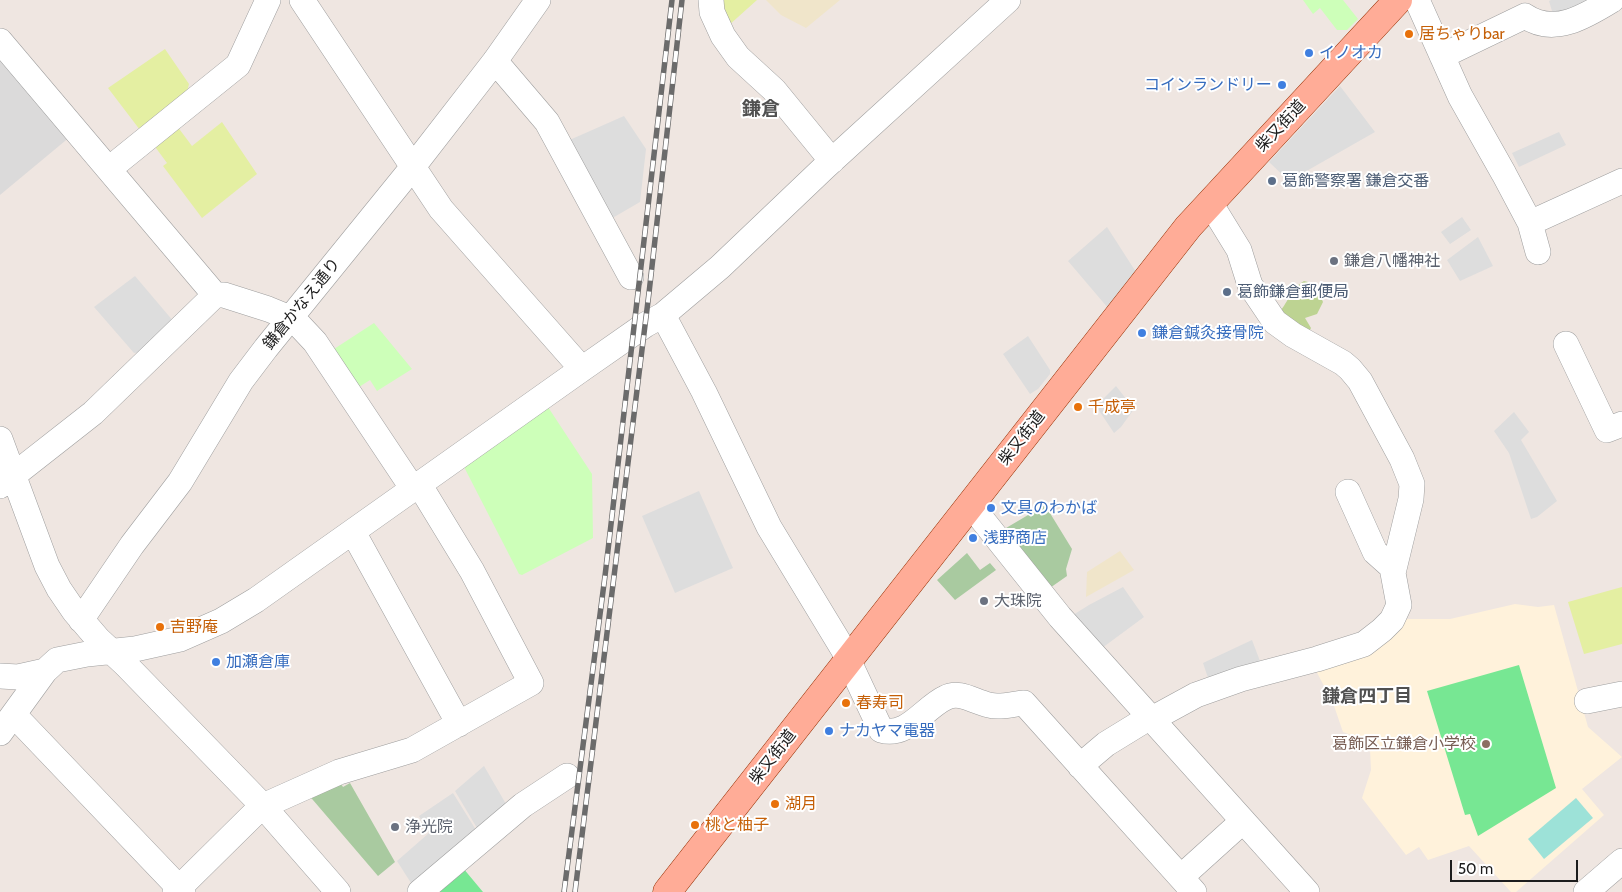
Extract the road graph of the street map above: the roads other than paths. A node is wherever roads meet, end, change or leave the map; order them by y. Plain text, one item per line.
1 (268, 0) edge
2 (302, 0) edge
3 (538, 0) edge
4 (711, 0) edge
5 (1008, 0) edge
6 (1398, 0) edge
7 (1417, 0) edge
8 (1612, 0) edge
9 (1522, 8) edge
10 (0, 41) edge
11 (1442, 56) junction
12 (495, 61) junction
13 (832, 161) junction
14 (412, 168) junction
15 (109, 169) junction
16 (1622, 181) edge
17 (1209, 204) junction
18 (1530, 223) junction
19 (1538, 252) dead end
20 (631, 276) dead end
21 (215, 295) junction
22 (663, 315) junction
23 (290, 318) junction
24 (1566, 344) dead end
25 (582, 369) junction
26 (1622, 424) edge
27 (0, 439) edge
28 (7, 481) edge
29 (416, 486) junction
30 (1348, 492) dead end
31 (969, 506) junction
32 (353, 532) junction
33 (1394, 569) junction
34 (81, 620) junction
35 (112, 652) junction
36 (848, 660) junction
37 (51, 666) junction
38 (0, 676) edge
39 (1622, 694) edge
40 (1587, 701) dead end
41 (1151, 718) junction
42 (7, 724) edge
43 (459, 724) junction
44 (1080, 766) junction
45 (567, 776) dead end
46 (263, 806) junction
47 (1243, 821) junction
48 (1622, 862) edge
49 (1188, 884) edge
50 (179, 891) edge
51 (338, 892) edge
52 (420, 892) edge
53 (667, 892) edge
54 (1307, 892) edge
55 (1586, 892) edge

1 - 15 street
2 - 14 street
3 - 12 street, 鎌倉かなえ通り
4 - 13 street
5 - 13 street
6 - 17 main road, 柴又街道
7 - 11 street
8 - 9 street
9 - 11 street
10 - 15 street
11 - 18 street
12 - 14 street, 鎌倉かなえ通り
12 - 20 street
13 - 22 street
14 - 23 street, 鎌倉かなえ通り
14 - 25 street
15 - 21 street
16 - 18 street
17 - 31 main road, 柴又街道
17 - 33 street
18 - 19 street
21 - 23 street
21 - 28 street
22 - 25 street
22 - 36 street
23 - 29 street
23 - 34 street, 鎌倉かなえ通り
24 - 26 street
25 - 29 street
27 - 28 street
28 - 34 street
29 - 32 street
29 - 43 street
30 - 33 street
31 - 36 main road, 柴又街道
31 - 41 street
32 - 35 street
32 - 43 street
33 - 41 street
34 - 35 street
35 - 37 street
35 - 46 street
36 - 44 street
36 - 53 main road, 柴又街道
37 - 38 street
37 - 42 street
39 - 40 street
41 - 44 street
41 - 47 street
42 - 50 street
43 - 46 street
44 - 49 street
45 - 52 street
46 - 50 street
46 - 51 street
47 - 49 street
47 - 54 street
48 - 55 street

